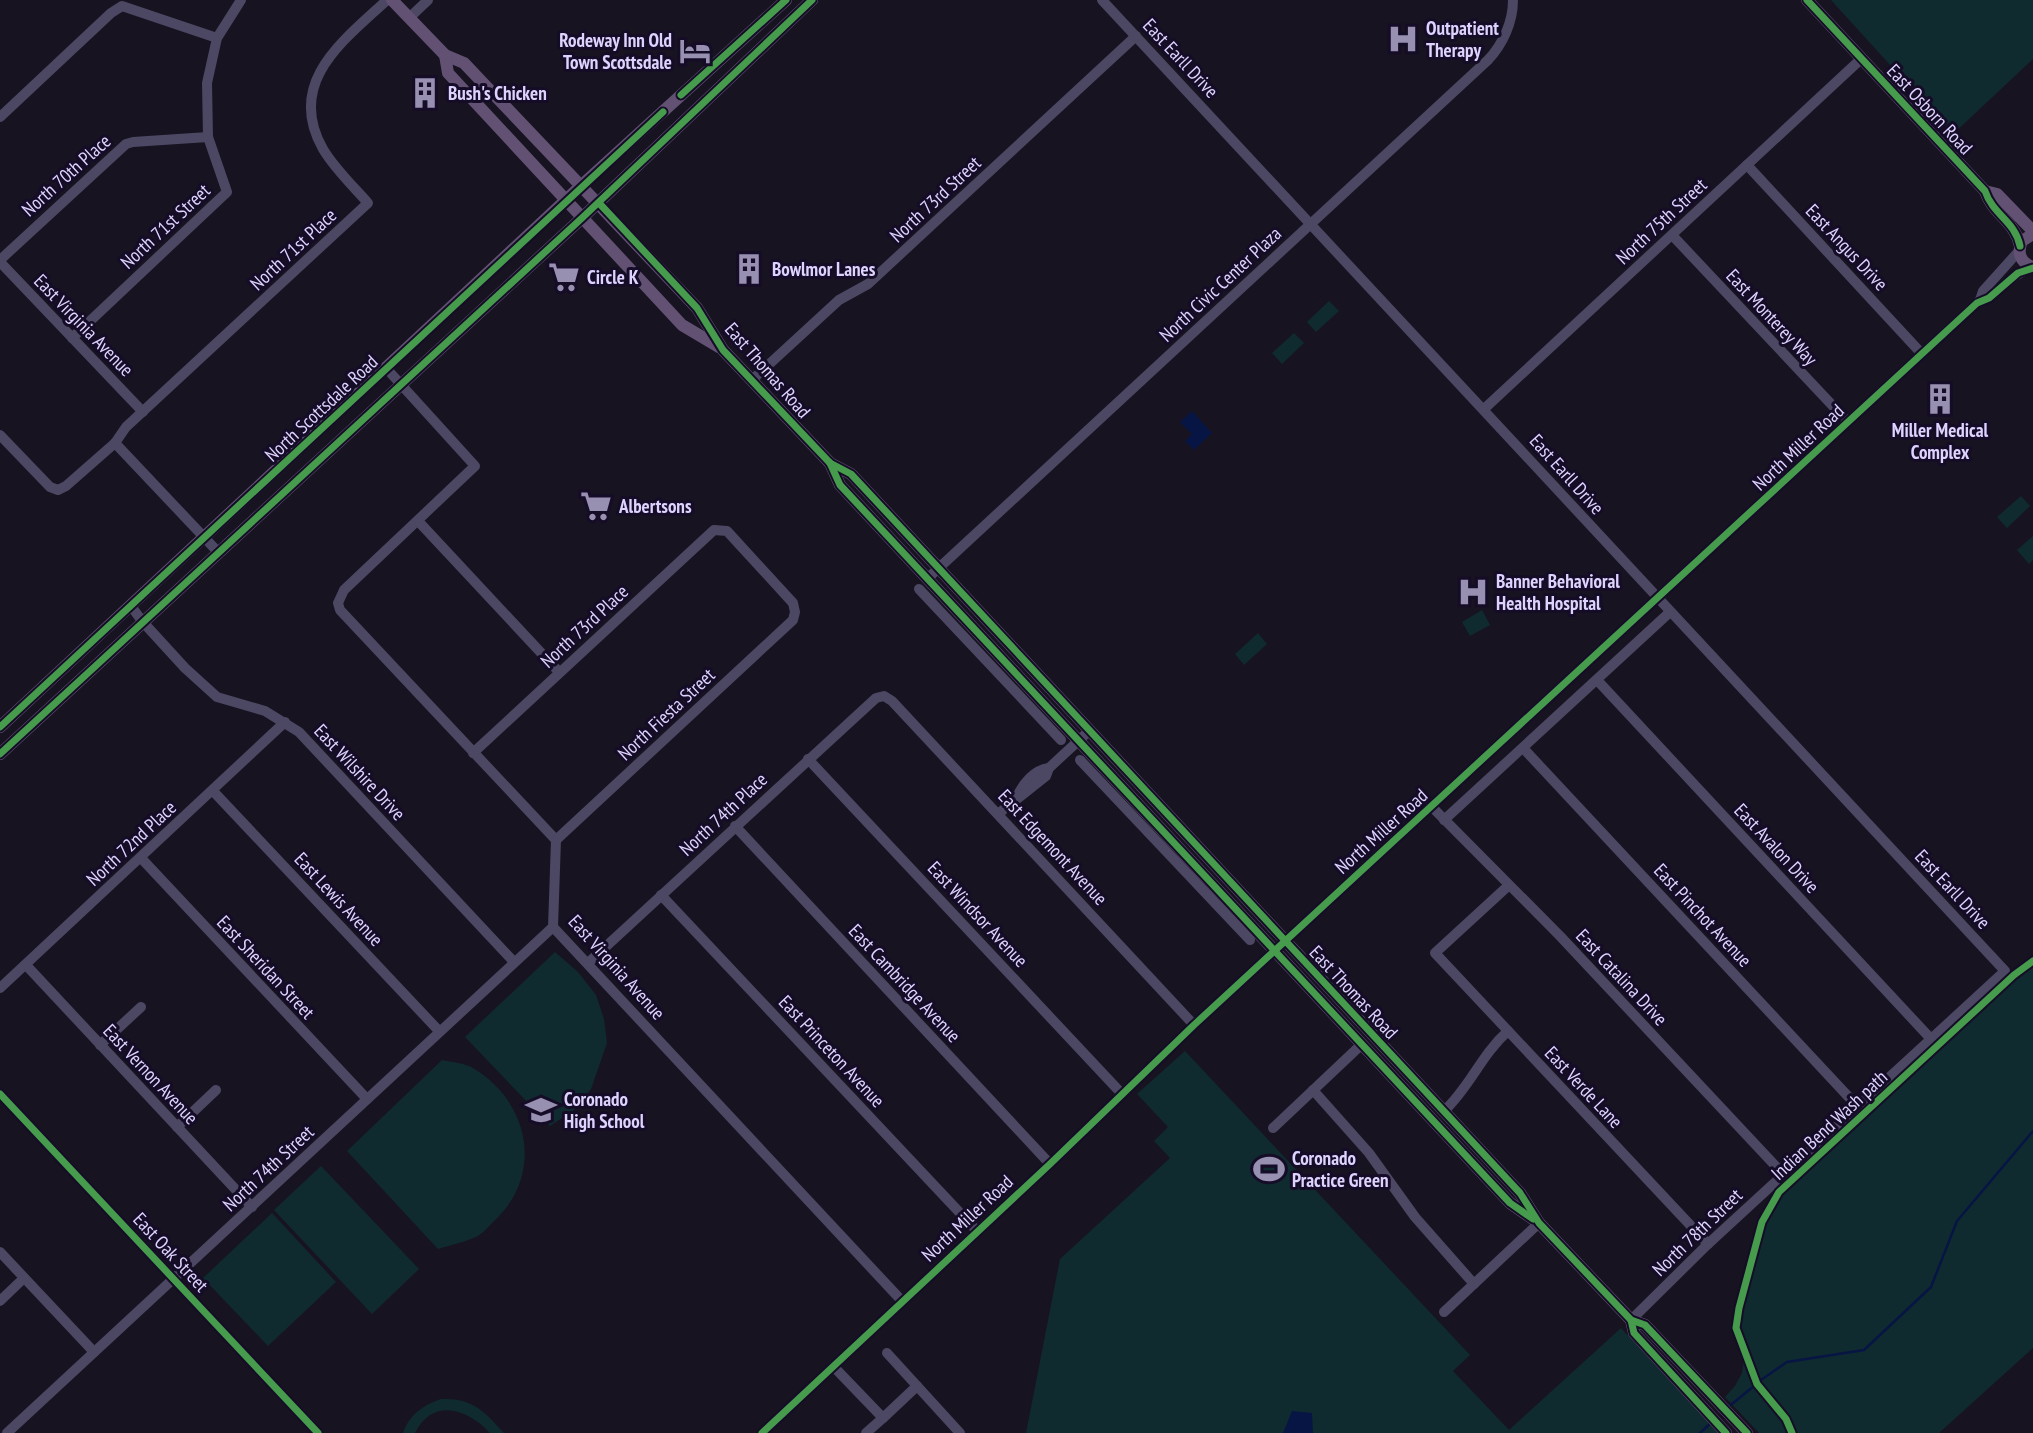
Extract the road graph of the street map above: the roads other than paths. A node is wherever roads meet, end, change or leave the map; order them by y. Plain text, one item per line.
1 (241, 0) edge
2 (390, 0) edge
3 (428, 0) edge
4 (786, 0) edge
5 (812, 0) edge
6 (1102, 0) edge
7 (1513, 0) edge
8 (1807, 0) edge
9 (409, 18) junction
10 (1136, 36) junction
11 (217, 38) junction
12 (445, 55) junction
13 (1861, 59) junction
14 (0, 117) edge
15 (208, 137) junction
16 (1747, 165) junction
17 (582, 185) junction
18 (1985, 191) junction
19 (566, 200) junction
20 (599, 203) junction
21 (582, 218) junction
22 (1311, 223) junction
23 (2033, 232) edge
24 (1672, 235) junction
25 (2019, 248) junction
26 (0, 261) edge
27 (2033, 268) edge
28 (1980, 300) junction
29 (424, 334) junction
30 (72, 338) junction
31 (438, 350) junction
32 (723, 350) junction
33 (1922, 354) junction
34 (386, 369) junction
35 (752, 380) junction
36 (400, 383) junction
37 (1484, 409) junction
38 (143, 412) junction
39 (1847, 422) junction
40 (0, 435) edge
41 (115, 443) junction
42 (830, 463) junction
43 (419, 522) junction
44 (205, 538) junction
45 (218, 552) junction
46 (938, 569) junction
47 (928, 578) junction
48 (919, 589) dead end
49 (1657, 599) junction
50 (131, 606) junction
51 (796, 612) joint
52 (1670, 612) junction
53 (142, 621) junction
54 (974, 627) junction
55 (964, 636) junction
56 (559, 672) junction
57 (1597, 680) junction
58 (884, 696) joint
59 (1064, 704) junction
60 (1049, 718) junction
61 (285, 722) junction
62 (0, 727) edge
63 (1089, 731) junction
64 (1061, 740) dead end
65 (1079, 741) junction
66 (1523, 748) junction
67 (473, 753) junction
68 (0, 754) edge
69 (1112, 756) junction
70 (808, 759) junction
71 (1080, 760) dead end
72 (1098, 770) junction
73 (213, 791) junction
74 (1432, 806) junction
75 (998, 814) junction
76 (1444, 820) junction
77 (735, 826) junction
78 (556, 840) junction
79 (141, 858) junction
80 (1508, 886) junction
81 (1214, 894) junction
82 (662, 895) junction
83 (553, 927) junction
84 (1250, 940) dead end
85 (1280, 945) junction
86 (514, 962) junction
87 (588, 963) junction
88 (26, 965) junction
89 (2006, 971) joint
90 (0, 988) edge
91 (141, 1007) dead end
92 (1194, 1024) junction
93 (439, 1031) junction
94 (1508, 1031) junction
95 (1932, 1040) junction
96 (1362, 1044) junction
97 (100, 1045) junction
98 (216, 1090) dead end
99 (1313, 1090) junction
100 (0, 1094) edge
101 (1122, 1094) junction
102 (367, 1099) junction
103 (1858, 1107) junction
104 (1444, 1111) junction
105 (177, 1127) junction
106 (1273, 1128) dead end
107 (1050, 1164) junction
108 (1784, 1175) junction
109 (252, 1207) junction
110 (1539, 1223) junction
111 (977, 1231) junction
112 (1708, 1244) junction
113 (0, 1252) edge
114 (24, 1278) junction
115 (174, 1278) junction
116 (1474, 1284) junction
117 (0, 1301) edge
118 (902, 1301) junction
119 (1444, 1312) dead end
120 (1631, 1320) junction
121 (94, 1352) junction
122 (887, 1353) dead end
123 (833, 1366) junction
124 (917, 1386) junction
125 (883, 1418) junction
126 (314, 1432) edge
127 (956, 1432) edge
128 (7, 1433) edge
129 (762, 1433) edge
130 (866, 1433) edge
131 (1726, 1433) edge
132 (1747, 1433) edge

1 - 11 street, North 71st Street
2 - 9 main road, East Thomas Road
2 - 38 street, North 71st Place
3 - 9 street
4 - 17 main road, North Scottsdale Road
5 - 20 main road, North Scottsdale Road
6 - 10 street, East Earll Drive
7 - 22 street, North Civic Center Plaza
8 - 13 main road, East Osborn Road
9 - 12 main road, East Thomas Road
10 - 22 street, East Earll Drive
10 - 35 street, North 73rd Street
11 - 14 street
11 - 15 street, North 71st Street
12 - 17 main road, East Thomas Road
12 - 19 main road, East Thomas Road
13 - 16 street, North 75th Street
13 - 18 main road, East Osborn Road
15 - 26 street, North 70th Place
15 - 30 street, North 71st Street
16 - 24 street, North 75th Street
16 - 33 street, East Angus Drive
17 - 19 main road, North Scottsdale Road
17 - 20 main road, East Thomas Road
18 - 23 main road, East Osborn Road
18 - 25 main road, East Osborn Road
19 - 21 main road, East Thomas Road
19 - 29 main road, North Scottsdale Road
20 - 21 main road, North Scottsdale Road
20 - 32 main road, East Thomas Road
21 - 31 main road, North Scottsdale Road
21 - 32 main road, East Thomas Road
22 - 37 street, East Earll Drive
22 - 46 street, North Civic Center Plaza
23 - 25 main road
24 - 37 street, North 75th Street
24 - 39 street, East Monterey Way
25 - 27 main road, East Osborn Road
25 - 28 street, North Miller Road
26 - 30 street, East Virginia Avenue
27 - 28 street, North Miller Road
28 - 33 street, North Miller Road
29 - 31 main road
29 - 34 main road, North Scottsdale Road
30 - 38 street, East Virginia Avenue
31 - 36 main road, North Scottsdale Road
32 - 35 main road, East Thomas Road
33 - 39 street, North Miller Road
34 - 36 street
34 - 44 main road, North Scottsdale Road
35 - 42 main road, East Thomas Road
36 - 43 street
36 - 45 main road, North Scottsdale Road
37 - 49 street, East Earll Drive
38 - 41 street, North 71st Place
39 - 49 street, North Miller Road
40 - 41 street, North 71st Place
41 - 44 street
42 - 46 main road, East Thomas Road
42 - 47 main road, East Thomas Road
43 - 56 street
43 - 67 street
44 - 45 street
44 - 50 main road, North Scottsdale Road
45 - 53 main road, North Scottsdale Road
46 - 47 street, North Civic Center Plaza
46 - 59 main road, East Thomas Road
47 - 54 main road, East Thomas Road
48 - 55 street, East Thomas Road
49 - 52 street, East Earll Drive
49 - 74 street, North Miller Road
50 - 53 street, East Wilshire Drive
50 - 62 main road, North Scottsdale Road
51 - 56 street, North 73rd Place
51 - 78 street, North Fiesta Street
52 - 57 street, North Miller Road
52 - 89 street, East Earll Drive
53 - 61 street, East Wilshire Drive
53 - 68 main road, North Scottsdale Road
54 - 55 street
54 - 60 main road, East Thomas Road
55 - 60 street, East Thomas Road
56 - 67 street, North 73rd Place
57 - 66 street, North Miller Road
57 - 95 street, East Avalon Drive
58 - 70 street, North 74th Place
58 - 75 street, East Edgemont Avenue
59 - 60 street
59 - 63 main road, East Thomas Road
60 - 64 street, East Thomas Road
60 - 65 main road, East Thomas Road
61 - 73 street, North 72nd Place
61 - 86 street, East Wilshire Drive
63 - 65 street
63 - 69 main road, East Thomas Road
65 - 72 main road, East Thomas Road
65 - 75 street
66 - 76 street, North Miller Road
66 - 103 street, East Pinchot Avenue
67 - 78 street
69 - 72 street
69 - 85 main road, East Thomas Road
70 - 77 street, North 74th Place
70 - 101 street, East Windsor Avenue
71 - 72 street, East Thomas Road
72 - 81 main road, East Thomas Road
73 - 79 street, North 72nd Place
73 - 93 street, East Lewis Avenue
74 - 76 street, East Catalina Drive
74 - 85 street, North Miller Road
75 - 92 street, East Edgemont Avenue
76 - 80 street, East Catalina Drive
77 - 82 street, North 74th Place
77 - 107 street, East Cambridge Avenue
78 - 83 street, East Virginia Avenue
79 - 88 street, North 72nd Place
79 - 102 street, East Sheridan Street
80 - 94 street, East Verde Lane
80 - 108 street, East Catalina Drive
81 - 84 street, East Thomas Road
81 - 85 main road, East Thomas Road
82 - 87 street, North 74th Place
82 - 111 street, East Princeton Avenue
83 - 86 street, North 74th Street
83 - 87 street, East Virginia Avenue
85 - 92 street, North Miller Road
85 - 96 main road, East Thomas Road
85 - 104 main road, East Thomas Road
86 - 93 street, North 74th Street
87 - 118 street, East Virginia Avenue
88 - 90 street, North 72nd Place
88 - 97 street, East Vernon Avenue
89 - 95 street, North 78th Street
91 - 97 street
92 - 101 street, North Miller Road
93 - 102 street, North 74th Street
94 - 104 street
94 - 112 street, East Verde Lane
95 - 103 street, North 78th Street
96 - 99 street
96 - 110 main road, East Thomas Road
97 - 105 street, East Vernon Avenue
98 - 105 street
99 - 106 street
99 - 116 street
100 - 115 street, East Oak Street
101 - 107 street, North Miller Road
102 - 109 street, North 74th Street
103 - 108 street, North 78th Street
104 - 110 main road, East Thomas Road
105 - 109 street, East Vernon Avenue
107 - 111 street, North Miller Road
108 - 112 street, North 78th Street
109 - 115 street, North 74th Street
110 - 116 street
110 - 120 main road, East Thomas Road
111 - 118 street, North Miller Road
112 - 120 street, North 78th Street
113 - 114 street
114 - 117 street
114 - 121 street
115 - 121 street, North 74th Street
115 - 126 street, East Oak Street
116 - 119 street
118 - 123 street, North Miller Road
120 - 131 main road, East Thomas Road
120 - 132 main road, East Thomas Road
121 - 128 street, North 74th Street
122 - 124 street
123 - 125 street
123 - 129 street, North Miller Road
124 - 125 street
124 - 127 street
125 - 130 street

